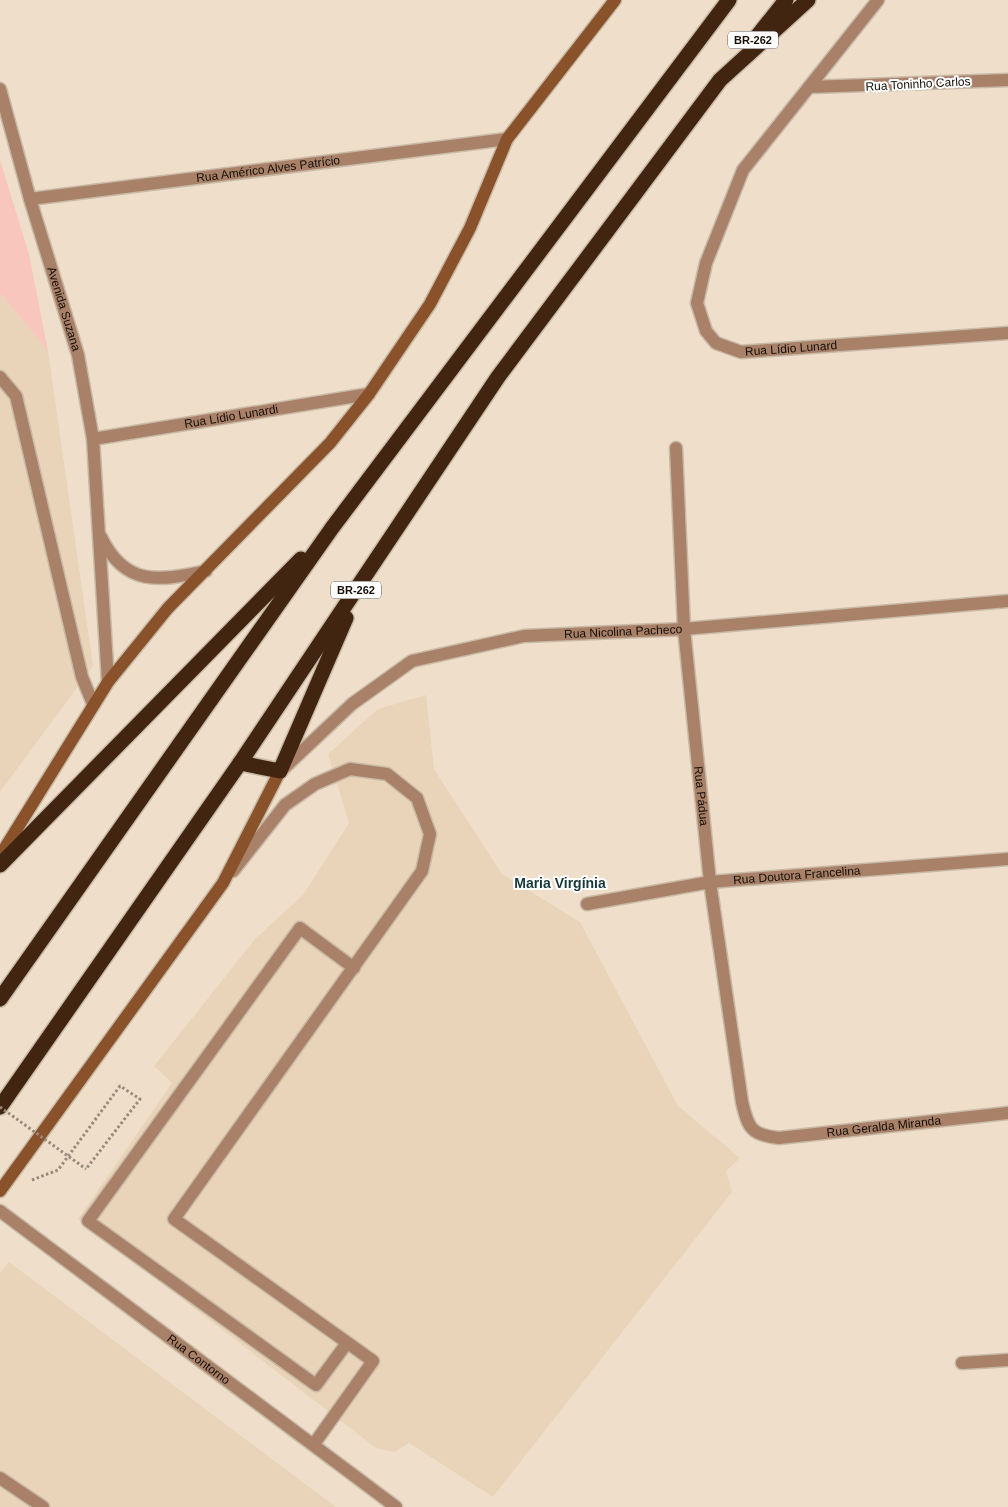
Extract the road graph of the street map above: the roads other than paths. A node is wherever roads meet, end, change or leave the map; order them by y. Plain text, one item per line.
1 (615, 0) edge
2 (729, 0) edge
3 (786, 0) edge
4 (808, 0) edge
5 (878, 0) edge
6 (720, 80) junction
7 (1008, 80) edge
8 (810, 87) junction
9 (0, 89) edge
10 (506, 139) junction
11 (30, 199) junction
12 (1008, 333) edge
13 (0, 377) edge
14 (369, 394) junction
15 (93, 439) junction
16 (676, 448) dead end
17 (332, 528) junction
18 (98, 533) junction
19 (206, 571) junction
20 (362, 580) junction
21 (1008, 601) edge
22 (684, 629) junction
23 (108, 682) junction
24 (93, 704) junction
25 (240, 763) junction
26 (280, 772) junction
27 (0, 856) edge
28 (1008, 860) edge
29 (0, 865) edge
30 (710, 882) junction
31 (223, 883) junction
32 (587, 904) dead end
33 (354, 968) junction
34 (0, 999) edge
35 (0, 1107) edge
36 (1008, 1113) edge
37 (761, 1136) joint
38 (0, 1191) edge
39 (0, 1211) edge
40 (347, 1343) junction
41 (1008, 1360) edge
42 (962, 1362) dead end
43 (314, 1444) junction
44 (0, 1478) edge
45 (43, 1507) edge
46 (396, 1507) edge

1 - 10 main road
2 - 17 highway, BR-262
3 - 6 highway, BR-262
4 - 6 highway
5 - 8 street, Rua Lídio Lunard
6 - 20 highway, BR-262
7 - 8 street, Rua Toninho Carlos
8 - 12 street, Rua Lídio Lunard
9 - 11 street, Avenida Suzana
10 - 11 street, Rua Américo Alves Patrício
10 - 14 main road
11 - 15 street, Avenida Suzana
13 - 24 street
14 - 15 street, Rua Lídio Lunardi
14 - 19 main road
15 - 18 street, Avenida Suzana
16 - 22 street, Rua Pádua
17 - 29 highway
17 - 34 highway, BR-262
18 - 19 street, Avenida Suzana
18 - 23 street, Avenida Suzana
19 - 23 main road
20 - 25 highway, BR-262
20 - 26 highway
21 - 22 street, Rua Nicolina Pacheco
22 - 26 street, Rua Nicolina Pacheco
22 - 30 street, Rua Pádua
23 - 24 main road
24 - 27 main road
25 - 26 highway
25 - 35 highway, BR-262
26 - 31 main road
28 - 30 street, Rua Doutora Francelina
30 - 32 street, Rua Doutora Francelina
30 - 37 street, Rua Pádua
31 - 33 street
31 - 38 main road
33 - 40 street
33 - 40 street
36 - 37 street, Rua Geralda Miranda
39 - 43 street, Rua Contorno
40 - 43 street
41 - 42 street
43 - 46 street, Rua Contorno
44 - 45 street

